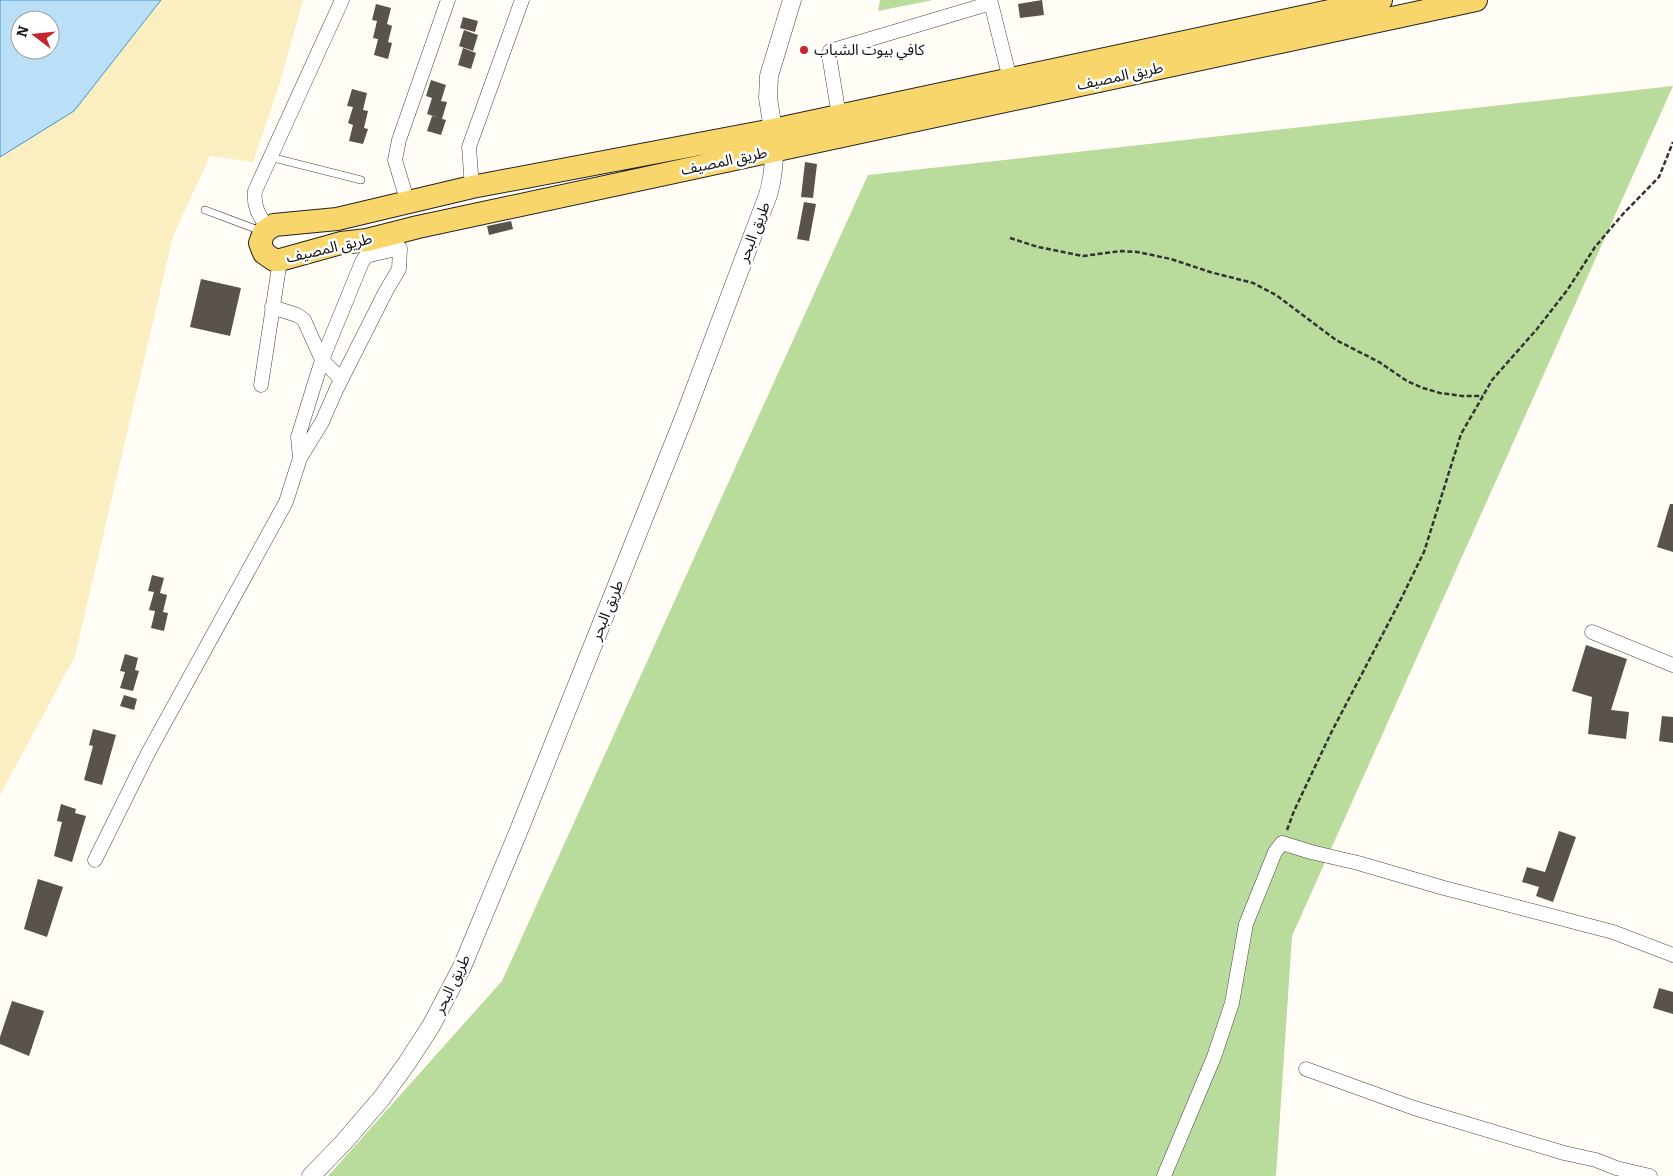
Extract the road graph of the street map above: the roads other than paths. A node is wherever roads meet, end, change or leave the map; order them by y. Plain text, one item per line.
1 (342, 0) edge
2 (448, 0) edge
3 (522, 0) edge
4 (792, 0) edge
5 (1382, 0) edge
6 (1476, 0) edge
7 (992, 2) edge
8 (1010, 79) junction
9 (839, 116) junction
10 (773, 140) junction
11 (270, 157) junction
12 (362, 180) dead end
13 (472, 187) junction
14 (408, 203) junction
15 (205, 210) dead end
16 (364, 214) junction
17 (337, 220) junction
18 (266, 230) junction
19 (368, 240) junction
20 (340, 243) junction
21 (280, 260) junction
22 (272, 307) junction
23 (322, 360) junction
24 (341, 379) junction
25 (261, 385) dead end
26 (300, 458) junction
27 (1592, 632) dead end
28 (1673, 665) edge
29 (95, 860) dead end
30 (1673, 955) edge
31 (1306, 1069) dead end
32 (311, 1176) edge
33 (1164, 1176) edge
34 (1650, 1176) edge

1 - 11 street
2 - 14 street
3 - 13 street
4 - 10 street, طريق البحر
5 - 8 main road, طريق المصيف
6 - 10 main road, طريق المصيف
7 - 8 street
7 - 9 street
8 - 9 main road, طريق المصيف
9 - 10 main road, طريق المصيف
10 - 13 main road, طريق المصيف
10 - 19 main road, طريق المصيف
10 - 32 street, طريق البحر
11 - 12 lane
11 - 18 street
13 - 14 main road, طريق المصيف
14 - 16 main road, طريق المصيف
15 - 18 lane
16 - 17 main road, طريق المصيف
16 - 19 main road
17 - 18 main road, طريق المصيف
17 - 20 main road
18 - 21 main road, طريق المصيف
19 - 20 main road, طريق المصيف
20 - 21 main road, طريق المصيف
21 - 22 street
22 - 23 street
22 - 25 street
23 - 24 street
23 - 24 street
23 - 26 street
24 - 26 street
26 - 29 street
27 - 28 street
30 - 33 street
31 - 34 street

